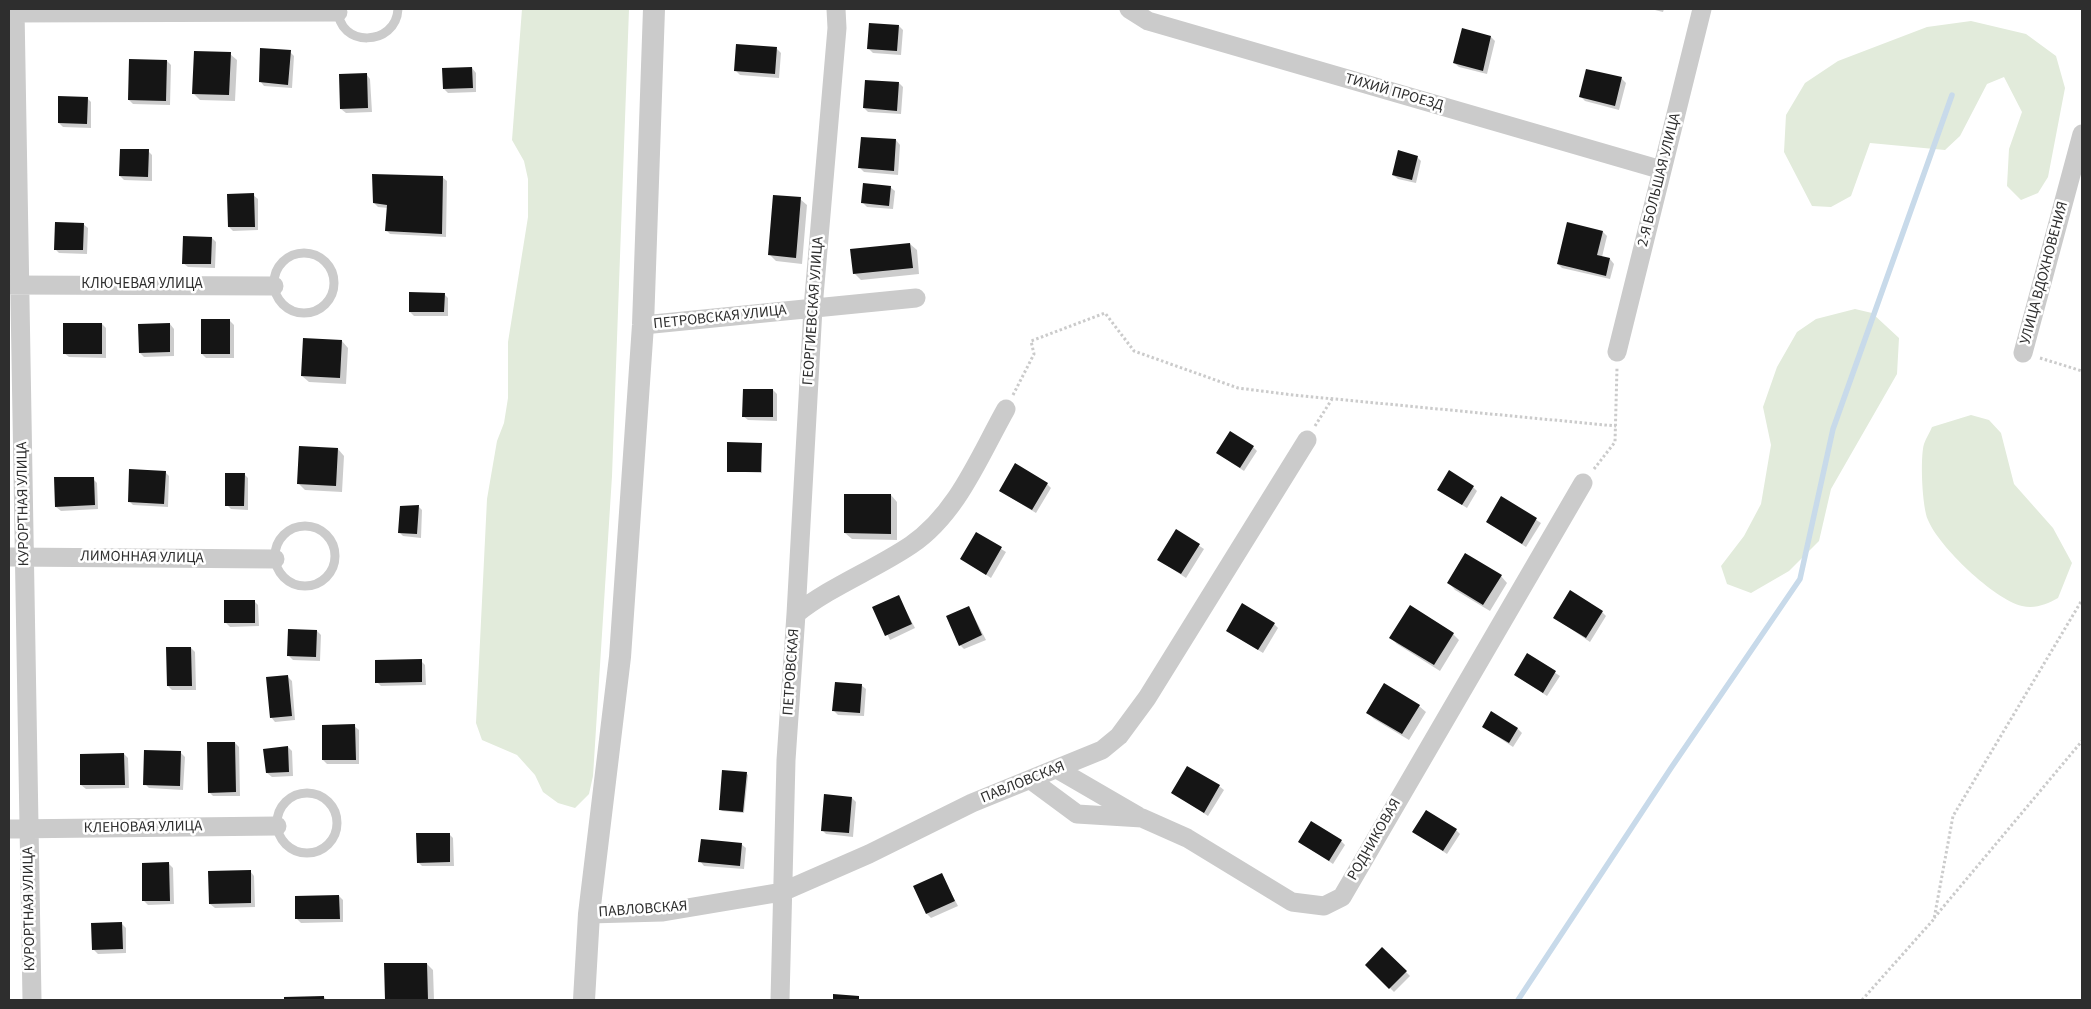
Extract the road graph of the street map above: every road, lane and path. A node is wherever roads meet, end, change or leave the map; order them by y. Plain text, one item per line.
1 (398, 9) edge
2 (654, 9) edge
3 (836, 9) edge
4 (1129, 9) edge
5 (1702, 9) edge
6 (338, 10) edge
7 (13, 12) edge
8 (2082, 134) edge
9 (1662, 170) junction
10 (14, 285) edge
11 (274, 286) junction
12 (916, 298) dead end
13 (813, 308) junction
14 (643, 325) junction
15 (1617, 352) joint
16 (2024, 354) joint
17 (2082, 371) edge
18 (1332, 399) junction
19 (1006, 410) joint
20 (1616, 426) junction
21 (1307, 440) joint
22 (1583, 484) joint
23 (17, 557) edge
24 (275, 559) junction
25 (2082, 600) edge
26 (796, 614) junction
27 (2082, 741) edge
28 (1057, 769) junction
29 (1031, 780) junction
30 (1142, 818) junction
31 (277, 826) junction
32 (9, 829) edge
33 (29, 829) junction
34 (782, 892) junction
35 (589, 914) junction
36 (1934, 919) junction
37 (32, 1000) edge
38 (584, 1000) edge
39 (780, 1000) edge
40 (1862, 1000) edge

1 - 6 lane
2 - 14 street
3 - 13 street, ГЕОРГИЕВСКАЯ УЛИЦА
4 - 9 street, ТИХИЙ ПРОЕЗД
5 - 9 street, 2-Я БОЛЬШАЯ УЛИЦА
6 - 7 street
7 - 10 street, КУРОРТНАЯ УЛИЦА
8 - 16 street, УЛИЦА ВДОХНОВЕНИЯ
9 - 15 street, 2-Я БОЛЬШАЯ УЛИЦА
10 - 11 street, КЛЮЧЕВАЯ УЛИЦА
10 - 23 street, КУРОРТНАЯ УЛИЦА
11 - 11 lane
12 - 13 street, ПЕТРОВСКАЯ УЛИЦА
13 - 14 street, ПЕТРОВСКАЯ УЛИЦА
13 - 26 street, ГЕОРГИЕВСКАЯ УЛИЦА
14 - 35 street
15 - 20 path
16 - 17 path
18 - 19 path
18 - 20 path
18 - 21 path
19 - 26 street, ПЕТРОВСКАЯ
20 - 22 path
21 - 28 street, ПАВЛОВСКАЯ
22 - 30 street, РОДНИКОВАЯ
23 - 24 street, ЛИМОННАЯ УЛИЦА
23 - 33 street, КУРОРТНАЯ УЛИЦА
24 - 24 lane
25 - 36 path
26 - 34 street, ПЕТРОВСКАЯ
27 - 36 path
28 - 29 street, ПАВЛОВСКАЯ
28 - 30 street
29 - 30 street, РОДНИКОВАЯ
29 - 34 street, ПАВЛОВСКАЯ
31 - 31 lane
31 - 33 street, КЛЕНОВАЯ УЛИЦА
32 - 33 street, КЛЕНОВАЯ УЛИЦА
33 - 37 street, КУРОРТНАЯ УЛИЦА
34 - 35 street, ПАВЛОВСКАЯ
34 - 39 street, ПЕТРОВСКАЯ
35 - 38 street
36 - 40 path

